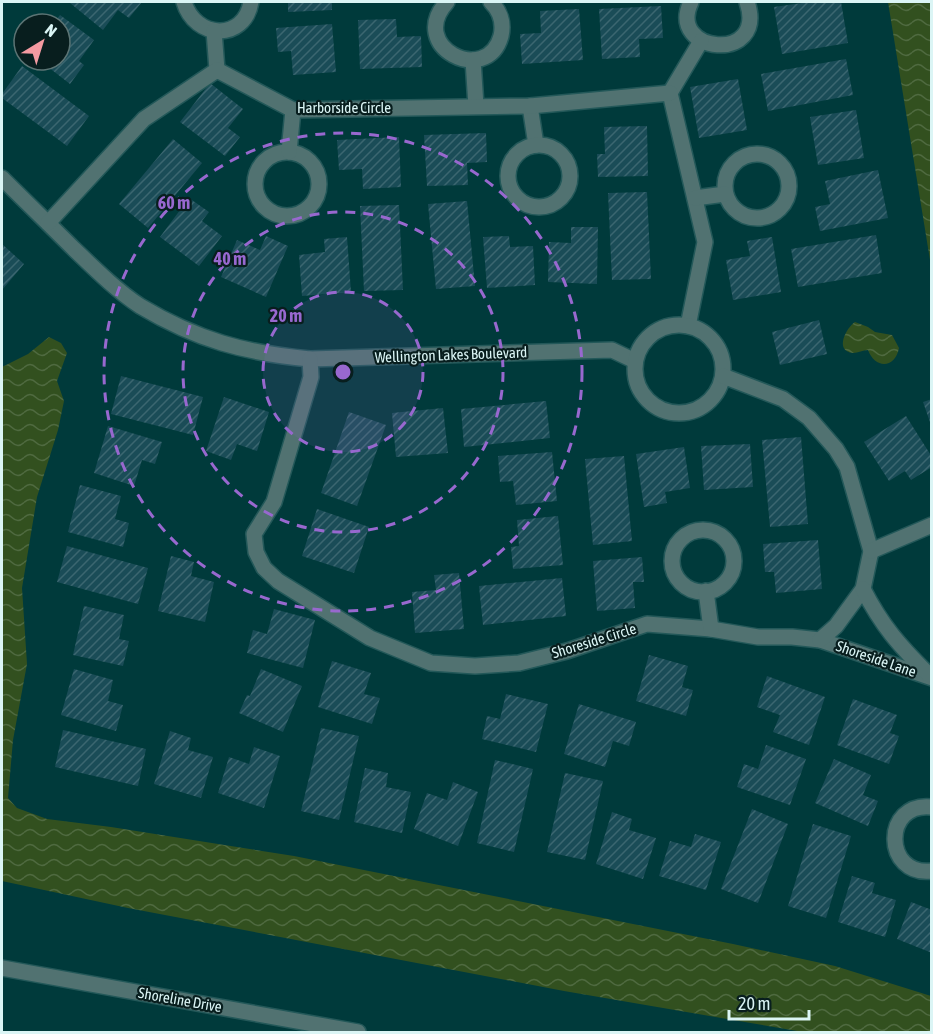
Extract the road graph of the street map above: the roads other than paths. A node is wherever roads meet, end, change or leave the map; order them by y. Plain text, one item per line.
1 (184, 2) edge
2 (251, 2) edge
3 (447, 2) edge
4 (491, 2) edge
5 (691, 2) edge
6 (747, 2) edge
7 (214, 31) junction
8 (701, 41) junction
9 (473, 60) junction
10 (217, 70) junction
11 (670, 93) junction
12 (476, 106) junction
13 (530, 106) junction
14 (293, 110) junction
15 (536, 145) junction
16 (289, 152) junction
17 (2, 178) edge
18 (725, 194) junction
19 (695, 198) junction
20 (48, 224) junction
21 (688, 326) junction
22 (310, 359) junction
23 (635, 361) junction
24 (723, 376) junction
25 (932, 525) edge
26 (871, 551) junction
27 (863, 589) junction
28 (706, 591) junction
29 (711, 629) junction
30 (820, 640) junction
31 (932, 678) edge
32 (932, 807) edge
33 (932, 871) edge
34 (2, 968) edge
35 (358, 1032) edge

1 - 7 street
2 - 7 street
3 - 9 street
4 - 9 street
5 - 8 street
6 - 8 street
7 - 10 street
8 - 11 street
9 - 12 street
10 - 14 street, Harborside Circle
10 - 20 street
11 - 13 street, Harborside Circle
11 - 19 street
12 - 13 street, Harborside Circle
12 - 14 street, Harborside Circle
13 - 15 street
14 - 16 street
15 - 15 street
16 - 16 street
17 - 20 street, Wellington Lakes Boulevard
18 - 18 street
18 - 19 street
19 - 21 street
20 - 22 street, Wellington Lakes Boulevard
21 - 23 street
21 - 24 street
22 - 23 street, Wellington Lakes Boulevard
22 - 29 street, Shoreside Circle
23 - 24 street
24 - 26 street
25 - 26 street
26 - 27 street
27 - 30 street
27 - 31 street, Shoreside Lane
28 - 28 street
28 - 29 street
29 - 30 street, Shoreside Circle
30 - 31 street, Shoreside Lane
32 - 33 street
34 - 35 street, Shoreline Drive

